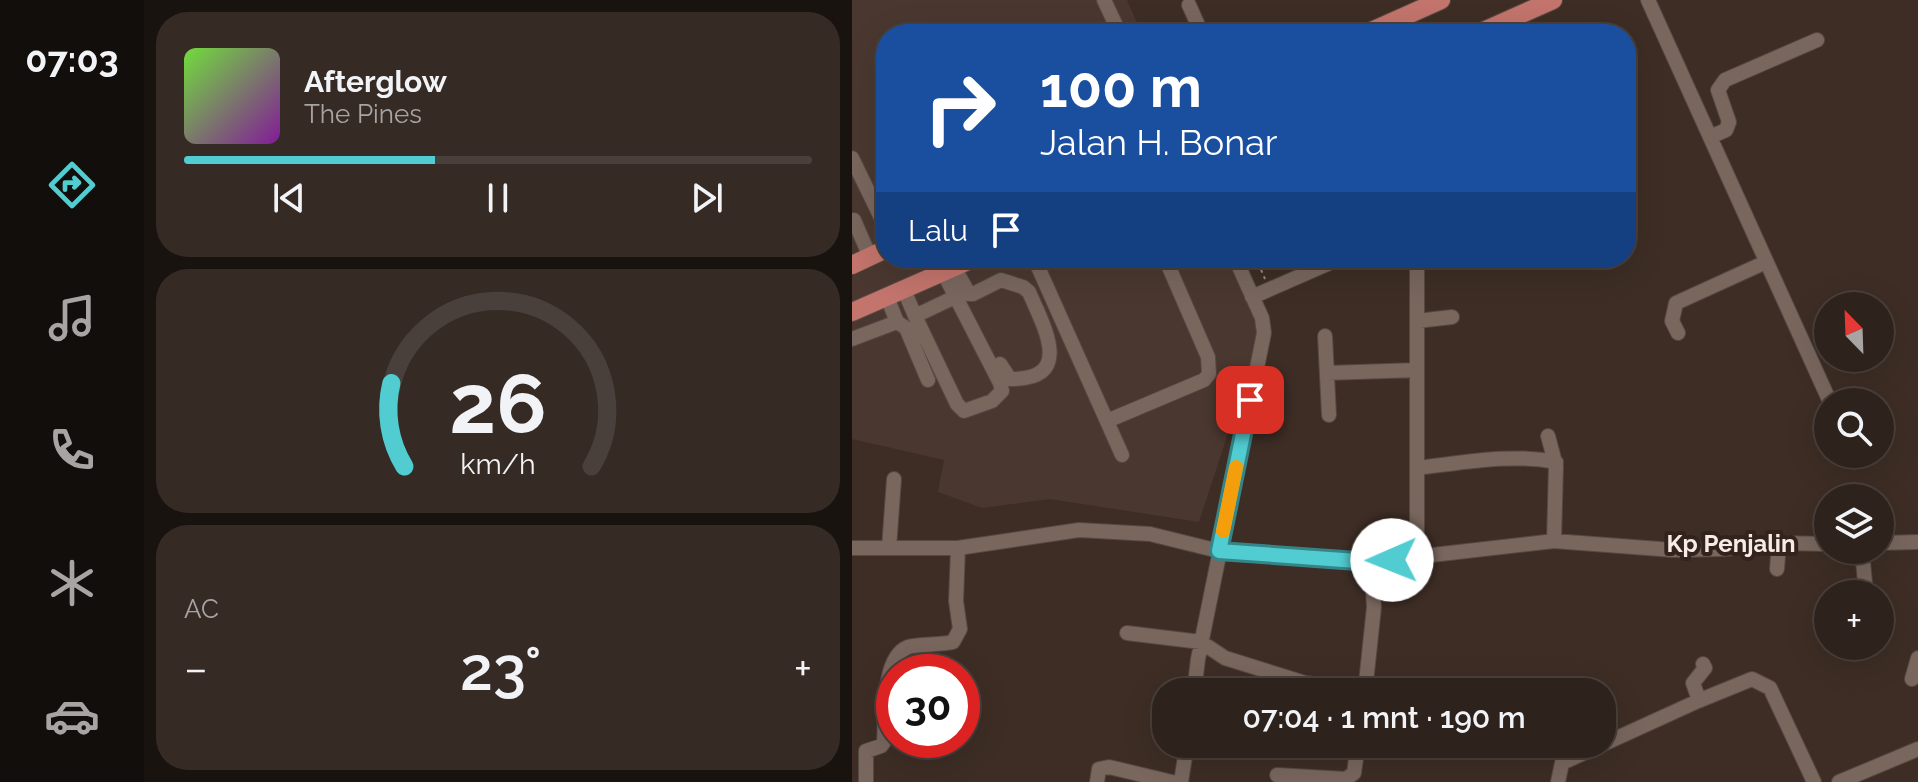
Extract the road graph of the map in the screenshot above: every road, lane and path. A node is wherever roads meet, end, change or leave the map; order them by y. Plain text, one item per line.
1 (1104, 0) edge
2 (1441, 0) edge
3 (1553, 0) edge
4 (1648, 0) edge
5 (1189, 5) dead end
6 (1115, 24) edge
7 (1198, 24) edge
8 (1387, 24) edge
9 (1501, 24) edge
10 (1817, 40) dead end
11 (1710, 137) junction
12 (852, 158) edge
13 (876, 209) joint
14 (853, 221) edge
15 (876, 250) edge
16 (876, 254) edge
17 (1766, 262) junction
18 (852, 265) edge
19 (953, 268) edge
20 (1039, 268) edge
21 (1169, 268) edge
22 (1239, 268) edge
23 (1260, 268) edge
24 (1317, 268) edge
25 (1417, 268) edge
26 (949, 270) junction
27 (1269, 288) junction
28 (895, 294) junction
29 (957, 296) junction
30 (1252, 297) junction
31 (852, 312) edge
32 (915, 316) junction
33 (1452, 317) dead end
34 (1064, 321) junction
35 (1417, 321) junction
36 (897, 322) junction
37 (1045, 330) junction
38 (1678, 333) dead end
39 (1325, 336) dead end
40 (852, 339) edge
41 (996, 357) dead end
42 (1417, 370) junction
43 (1327, 373) junction
44 (928, 380) dead end
45 (1824, 388) edge
46 (1329, 415) dead end
47 (1107, 421) junction
48 (1548, 436) dead end
49 (1122, 455) dead end
50 (1556, 462) junction
51 (1417, 468) junction
52 (894, 479) dead end
53 (1554, 541) junction
54 (1918, 542) edge
55 (1779, 543) junction
56 (1894, 543) edge
57 (1814, 544) edge
58 (852, 548) edge
59 (889, 548) junction
60 (958, 548) junction
61 (1219, 551) junction
62 (1417, 557) junction
63 (1371, 562) junction
64 (1777, 569) dead end
65 (1127, 633) dead end
66 (1201, 642) junction
67 (1918, 658) edge
68 (1703, 664) dead end
69 (1196, 678) edge
70 (1289, 678) edge
71 (1366, 678) edge
72 (1912, 679) dead end
73 (1699, 700) junction
74 (1918, 749) edge
75 (1185, 758) edge
76 (1356, 758) edge
77 (1277, 775) dead end
78 (866, 782) edge
79 (1097, 782) edge
80 (1172, 782) edge
81 (1181, 782) edge
82 (1558, 782) edge
83 (1814, 782) edge
84 (1839, 782) edge

1 - 6 street
2 - 8 main road
3 - 9 main road
4 - 11 street
5 - 7 street
10 - 11 street
11 - 17 street
12 - 13 street
13 - 14 street
14 - 15 street
16 - 18 main road
17 - 38 street
17 - 45 street
19 - 26 main road
20 - 34 street
21 - 47 street
22 - 30 street
23 - 27 path
24 - 27 street
25 - 35 street
26 - 28 main road
26 - 29 street
26 - 37 street
27 - 30 street
28 - 31 main road
28 - 32 street
28 - 36 street
29 - 32 street
29 - 32 street
30 - 61 street
33 - 35 street
34 - 37 street
34 - 47 street
35 - 42 street
36 - 40 street
36 - 44 street
37 - 41 street
39 - 43 street
42 - 43 street
42 - 51 street
43 - 46 street
47 - 49 street
48 - 50 street
50 - 51 street
50 - 53 street
51 - 62 street
52 - 59 street
53 - 55 street
53 - 62 street
54 - 56 street
55 - 57 street
55 - 64 street
58 - 59 street
59 - 60 street
60 - 61 street
60 - 78 street
61 - 63 street
61 - 66 street
62 - 63 street
63 - 71 street
65 - 66 street
66 - 69 street
66 - 70 street
67 - 72 street
68 - 73 street
73 - 82 street
73 - 83 street
74 - 84 street
75 - 81 street
76 - 77 street
79 - 80 street

